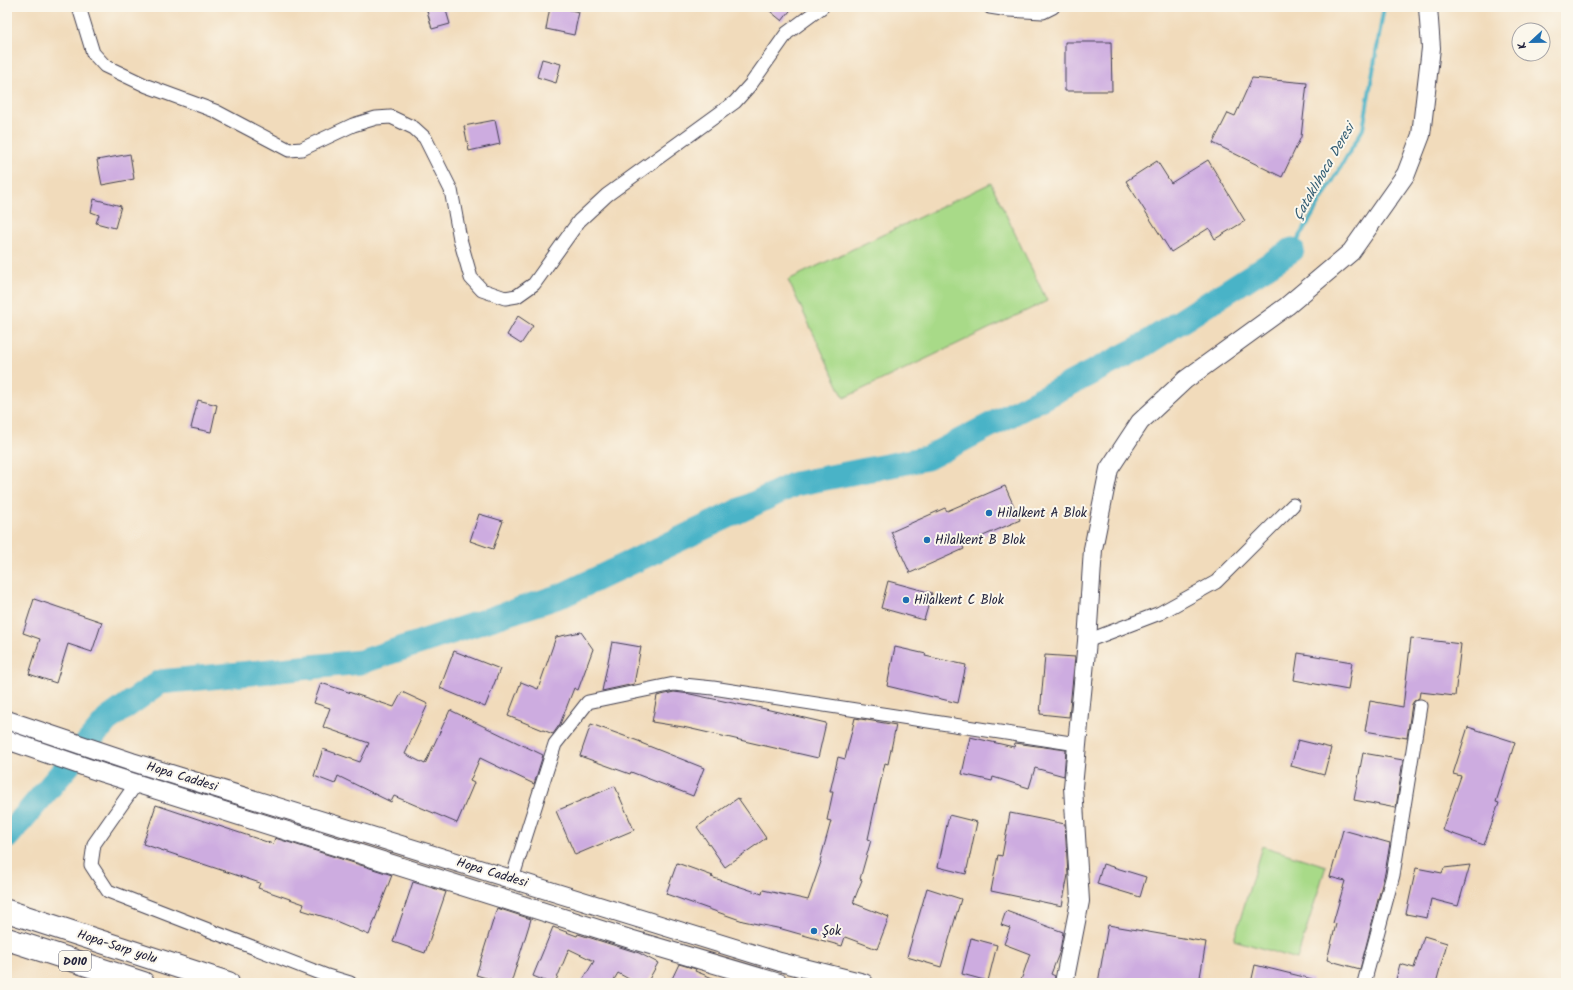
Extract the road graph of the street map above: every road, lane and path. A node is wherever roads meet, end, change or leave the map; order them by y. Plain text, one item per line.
1 (79, 7) edge
2 (822, 7) edge
3 (990, 7) edge
4 (1053, 7) edge
5 (1428, 7) edge
6 (1293, 505) dead end
7 (1087, 641) junction
8 (1420, 706) dead end
9 (7, 720) edge
10 (10, 741) edge
11 (1077, 744) junction
12 (136, 784) junction
13 (512, 879) junction
14 (15, 914) edge
15 (7, 939) edge
16 (142, 983) edge
17 (228, 983) edge
18 (350, 983) edge
19 (779, 983) edge
20 (864, 983) edge
21 (1064, 983) edge
22 (1364, 983) edge

1 - 2 street
3 - 4 street
5 - 7 main road
6 - 7 street
7 - 11 main road
8 - 22 street
9 - 13 main road, Hopa Caddesi
10 - 12 main road, Hopa Caddesi
11 - 13 street
11 - 21 main road
12 - 18 street
12 - 19 main road, Hopa Caddesi
13 - 20 main road, Hopa Caddesi
14 - 17 highway, Hopa-Sarp yolu
15 - 16 highway, D010

